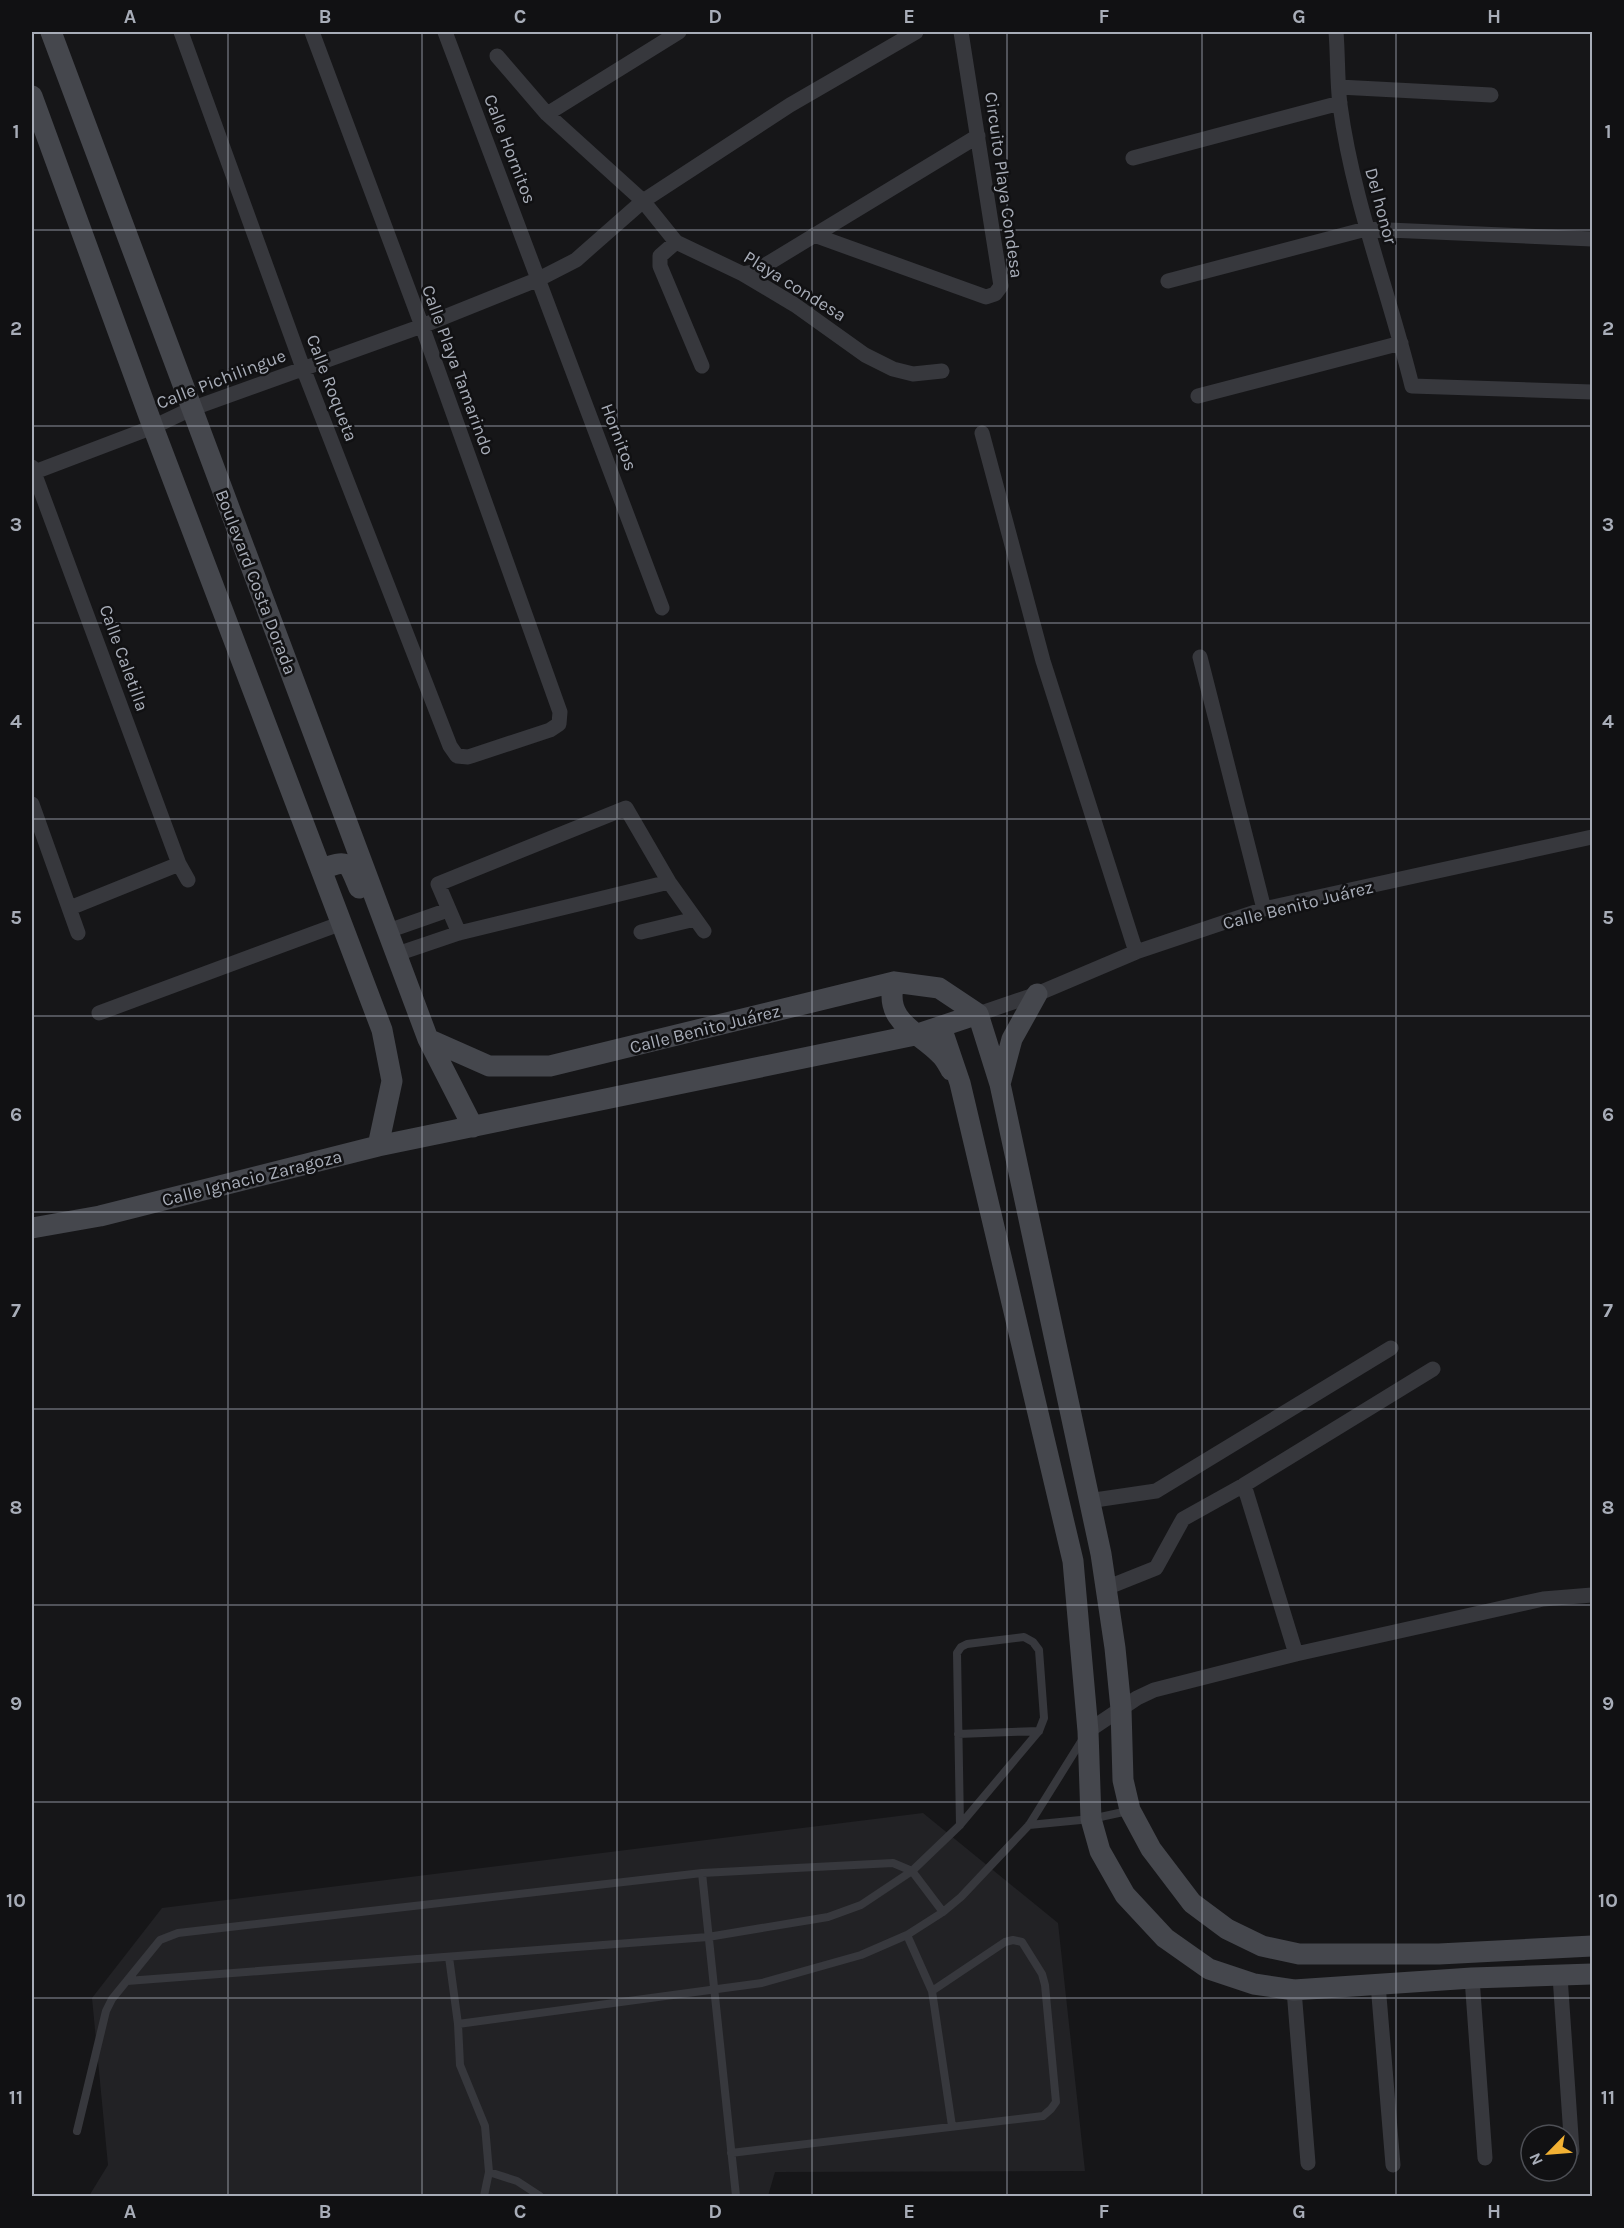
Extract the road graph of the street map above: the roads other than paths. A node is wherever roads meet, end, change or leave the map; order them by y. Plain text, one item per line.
1 (51, 32) edge
2 (181, 32) edge
3 (312, 32) edge
4 (445, 32) edge
5 (679, 32) edge
6 (916, 32) edge
7 (961, 32) edge
8 (1336, 32) edge
9 (497, 56) dead end
10 (1339, 87) junction
11 (1491, 95) dead end
12 (32, 96) edge
13 (1340, 103) junction
14 (547, 114) junction
15 (978, 136) junction
16 (1132, 158) dead end
17 (643, 201) junction
18 (1366, 229) junction
19 (814, 235) junction
20 (1593, 239) edge
21 (676, 242) junction
22 (743, 274) junction
23 (539, 279) junction
24 (1168, 281) dead end
25 (422, 326) junction
26 (1401, 343) junction
27 (702, 366) dead end
28 (303, 368) junction
29 (942, 371) dead end
30 (1593, 392) edge
31 (1198, 396) dead end
32 (191, 409) junction
33 (153, 427) junction
34 (982, 433) dead end
35 (32, 470) edge
36 (662, 608) dead end
37 (1200, 657) dead end
38 (456, 756) joint
39 (32, 804) edge
40 (1593, 837) edge
41 (179, 864) junction
42 (322, 869) junction
43 (188, 880) dead end
44 (669, 882) junction
45 (70, 908) junction
46 (379, 908) junction
47 (1264, 909) junction
48 (448, 910) junction
49 (342, 923) junction
50 (388, 931) junction
51 (641, 932) dead end
52 (78, 933) dead end
53 (459, 933) junction
54 (1136, 952) junction
55 (397, 954) junction
56 (894, 982) junction
57 (1037, 993) junction
58 (99, 1013) dead end
59 (978, 1014) junction
60 (941, 1027) junction
61 (915, 1035) junction
62 (428, 1039) junction
63 (960, 1083) junction
64 (1000, 1084) junction
65 (473, 1127) junction
66 (378, 1146) junction
67 (32, 1228) edge
68 (1391, 1347) dead end
69 (1433, 1369) dead end
70 (1075, 1437) junction
71 (1044, 1439) junction
72 (1244, 1485) junction
73 (1090, 1508) junction
74 (1106, 1588) junction
75 (1593, 1595) edge
76 (1296, 1654) junction
77 (1120, 1709) junction
78 (1039, 1731) junction
79 (1088, 1731) junction
80 (958, 1734) junction
81 (1130, 1810) junction
82 (1091, 1819) junction
83 (960, 1825) junction
84 (1029, 1825) junction
85 (912, 1871) junction
86 (702, 1873) junction
87 (943, 1912) junction
88 (907, 1935) junction
89 (708, 1937) junction
90 (1593, 1946) edge
91 (449, 1957) junction
92 (1593, 1974) edge
93 (1560, 1976) junction
94 (1472, 1978) junction
95 (127, 1981) junction
96 (1378, 1984) junction
97 (713, 1990) junction
98 (1294, 1990) junction
99 (932, 1991) junction
100 (458, 2024) junction
101 (1570, 2123) edge
102 (952, 2126) junction
103 (77, 2131) dead end
104 (731, 2153) junction
105 (1485, 2158) dead end
106 (1308, 2163) dead end
107 (1393, 2165) dead end
108 (489, 2172) junction
109 (484, 2196) edge
110 (540, 2196) edge
111 (736, 2196) edge

1 - 32 main road, Boulevard Costa Dorada
2 - 28 street, Calle Roqueta
3 - 25 street, Calle Playa Tamarindo
4 - 23 street, Calle Hornitos
5 - 14 street
6 - 17 street, Calle Pichilingue
7 - 15 street, Circuito Playa Condesa
8 - 10 street, Del honor
9 - 14 street
10 - 11 street
10 - 13 street, Del honor
12 - 33 main road
13 - 16 street
13 - 18 street, Del honor
14 - 17 street
15 - 19 street
15 - 19 street, Circuito Playa Condesa
17 - 21 street, Playa condesa
17 - 23 street, Calle Pichilingue
18 - 20 street
18 - 24 street
18 - 26 street, Del honor
19 - 22 street
21 - 22 street, Playa condesa
21 - 27 street
22 - 29 street, Playa condesa
23 - 25 street, Calle Pichilingue
23 - 36 street, Hornitos
25 - 28 street, Calle Pichilingue
25 - 38 street, Calle Playa Tamarindo
26 - 30 street, Del honor
26 - 31 street
28 - 32 street, Calle Pichilingue
28 - 38 street, Calle Roqueta
32 - 33 street, Calle Pichilingue
32 - 46 main road, Boulevard Costa Dorada
33 - 35 street, Calle Pichilingue
33 - 42 main road
34 - 54 street
35 - 41 street, Calle Caletilla
37 - 47 street
39 - 45 street
40 - 47 street, Calle Benito Juárez
41 - 43 street, Calle Caletilla
41 - 45 street
42 - 46 main road
42 - 49 main road
44 - 48 street
44 - 51 street
44 - 53 street
45 - 52 street
46 - 50 main road, Boulevard Costa Dorada
47 - 54 street, Calle Benito Juárez
48 - 50 street
48 - 53 street
49 - 58 street
49 - 66 main road
50 - 55 main road, Boulevard Costa Dorada
53 - 55 street
54 - 57 street, Calle Benito Juárez
55 - 62 main road, Boulevard Costa Dorada
56 - 59 main road, Calle Benito Juárez
56 - 61 main road
56 - 62 main road, Calle Benito Juárez
57 - 59 street, Calle Benito Juárez
57 - 64 main road
59 - 60 main road, Calle Benito Juárez
59 - 64 main road
60 - 61 main road, Calle Benito Juárez
60 - 63 main road
61 - 63 main road
61 - 65 main road, Calle Benito Juárez
62 - 65 main road, Boulevard Costa Dorada
63 - 71 main road
64 - 70 main road
65 - 66 main road, Calle Ignacio Zaragoza
66 - 67 main road, Calle Ignacio Zaragoza
68 - 73 street
69 - 72 street
70 - 71 main road
70 - 73 main road
71 - 79 main road
72 - 74 street
72 - 76 street
73 - 74 main road
74 - 77 main road
75 - 76 street
76 - 77 street
77 - 79 street
77 - 81 main road
78 - 80 lane
78 - 80 lane
78 - 83 lane
79 - 82 main road
79 - 84 lane
80 - 83 lane
81 - 82 lane
81 - 90 main road
82 - 84 lane
82 - 98 main road
83 - 85 lane
84 - 87 lane
85 - 86 lane
85 - 87 lane
85 - 89 lane
86 - 89 lane
86 - 95 lane
87 - 88 lane
88 - 97 lane
88 - 99 lane
89 - 91 lane
89 - 97 lane
91 - 95 lane
91 - 100 lane
92 - 93 main road
93 - 94 main road
93 - 101 street
94 - 96 main road
94 - 105 street
95 - 103 lane
96 - 98 main road
96 - 107 street
97 - 100 lane
97 - 104 lane
98 - 106 street
99 - 102 lane
99 - 102 lane
100 - 108 lane
102 - 104 lane
104 - 111 lane
108 - 109 lane
108 - 110 lane

